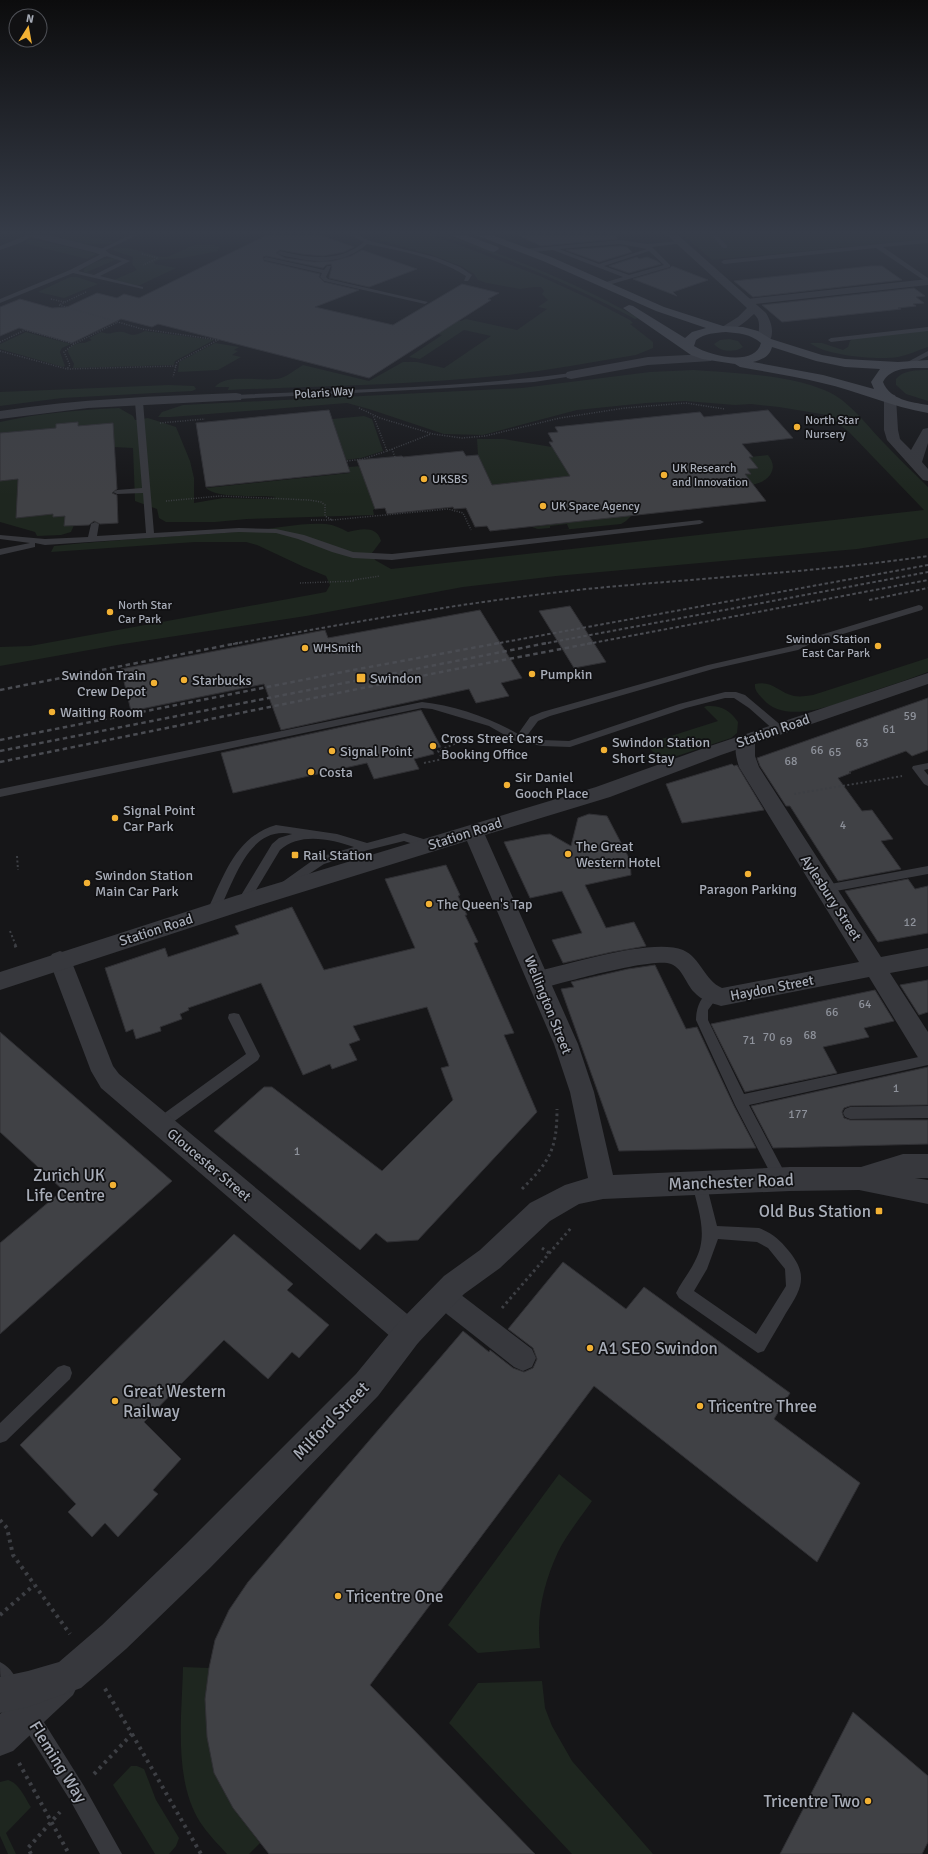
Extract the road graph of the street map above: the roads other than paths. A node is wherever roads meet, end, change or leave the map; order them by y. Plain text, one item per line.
1 (651, 322) edge
2 (699, 322) edge
3 (736, 322) edge
4 (765, 322) edge
5 (724, 329) junction
6 (928, 329) edge
7 (766, 340) junction
8 (830, 340) dead end
9 (687, 346) junction
10 (928, 353) edge
11 (707, 358) junction
12 (648, 361) junction
13 (729, 361) junction
14 (928, 364) edge
15 (902, 366) junction
16 (570, 375) joint
17 (236, 397) joint
18 (890, 398) junction
19 (140, 402) junction
20 (928, 409) edge
21 (0, 415) edge
22 (928, 432) edge
23 (915, 461) junction
24 (928, 477) edge
25 (146, 490) junction
26 (117, 492) dead end
27 (700, 522) dead end
28 (95, 524) dead end
29 (150, 535) junction
30 (0, 537) edge
31 (92, 539) junction
32 (45, 542) junction
33 (0, 552) edge
34 (919, 608) dead end
35 (928, 678) edge
36 (779, 729) junction
37 (519, 739) junction
38 (746, 741) junction
39 (925, 769) edge
40 (928, 782) edge
41 (0, 793) edge
42 (473, 830) junction
43 (306, 834) junction
44 (429, 845) junction
45 (366, 847) junction
46 (928, 870) edge
47 (825, 889) junction
48 (278, 891) junction
49 (243, 902) junction
50 (214, 911) junction
51 (928, 957) edge
52 (60, 960) junction
53 (876, 968) junction
54 (539, 980) junction
55 (0, 981) edge
56 (713, 995) junction
57 (234, 1018) dead end
58 (928, 1052) edge
59 (928, 1060) edge
60 (740, 1101) junction
61 (928, 1112) edge
62 (850, 1113) dead end
63 (160, 1124) junction
64 (928, 1166) edge
65 (859, 1178) junction
66 (781, 1179) junction
67 (699, 1183) junction
68 (603, 1187) junction
69 (928, 1192) edge
70 (711, 1232) junction
71 (442, 1296) junction
72 (408, 1333) junction
73 (523, 1358) dead end
74 (64, 1373) dead end
75 (0, 1435) edge
76 (8, 1708) edge
77 (112, 1854) edge

1 - 9 main road
2 - 5 main road
3 - 5 street
4 - 7 street
5 - 7 main road
5 - 9 main road
6 - 8 lane
7 - 13 main road
7 - 15 main road
9 - 11 main road
9 - 12 street, Polaris Way
10 - 15 lane
11 - 12 street, Polaris Way
11 - 13 main road
12 - 16 street, Polaris Way
13 - 18 main road
14 - 15 main road
15 - 18 main road
16 - 17 lane, Polaris Way
17 - 19 street, Polaris Way
18 - 20 main road
18 - 23 street
19 - 21 street, Polaris Way
19 - 25 lane
22 - 23 street
23 - 24 street
25 - 26 lane
25 - 29 lane
27 - 29 lane
28 - 31 lane
29 - 31 lane
30 - 32 lane
31 - 32 lane
32 - 33 lane
34 - 37 lane
35 - 36 street, Station Road
36 - 37 lane
36 - 38 street, Station Road
37 - 41 lane
38 - 42 street, Station Road
38 - 47 street, Aylesbury Street
39 - 40 lane
42 - 44 street, Station Road
42 - 54 street, Wellington Street
43 - 45 lane
43 - 49 lane
43 - 50 lane
44 - 45 lane
44 - 48 street, Station Road
45 - 48 lane
46 - 47 lane
47 - 53 street, Aylesbury Street
48 - 49 street, Station Road
49 - 50 street, Station Road
50 - 52 street, Station Road
51 - 53 street, Haydon Street
52 - 55 street, Station Road
52 - 63 street, Gloucester Street
53 - 56 street, Haydon Street
53 - 58 street, Aylesbury Street
54 - 56 street, Haydon Street
54 - 68 street, Wellington Street
56 - 60 lane
57 - 63 lane
59 - 60 lane
60 - 66 lane
61 - 62 lane
63 - 72 street, Gloucester Street
64 - 65 street, Manchester Road
65 - 66 street, Manchester Road
65 - 69 street, Manchester Road
66 - 67 street, Manchester Road
67 - 68 street, Manchester Road
67 - 70 lane
68 - 71 street, Milford Street
70 - 70 lane
71 - 72 street, Milford Street
71 - 73 street
72 - 76 street, Milford Street
74 - 75 lane
76 - 77 lane, Fleming Way

